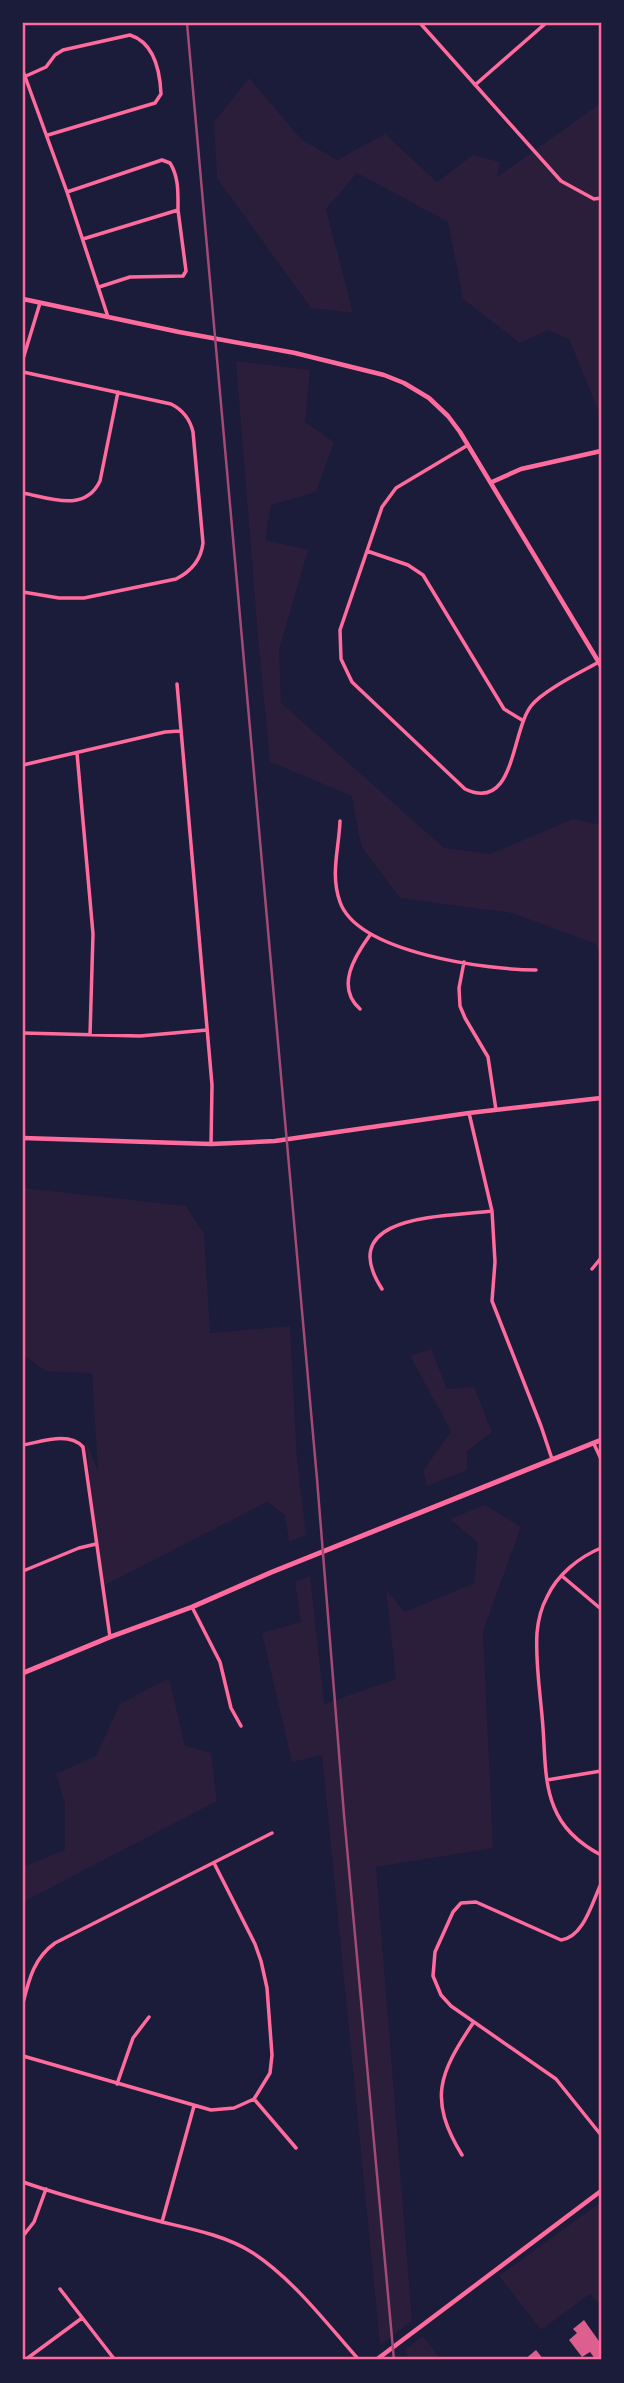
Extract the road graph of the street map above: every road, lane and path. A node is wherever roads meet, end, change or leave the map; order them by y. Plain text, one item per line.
1 (420, 23) edge
2 (545, 23) edge
3 (23, 71) edge
4 (26, 76) junction
5 (475, 85) junction
6 (48, 135) junction
7 (68, 192) junction
8 (601, 198) edge
9 (178, 210) junction
10 (83, 239) junction
11 (99, 287) junction
12 (23, 299) edge
13 (40, 303) junction
14 (108, 317) junction
15 (23, 359) edge
16 (23, 372) edge
17 (118, 392) junction
18 (468, 444) junction
19 (601, 451) edge
20 (492, 482) junction
21 (23, 493) edge
22 (367, 551) junction
23 (23, 592) edge
24 (600, 664) edge
25 (177, 684) dead end
26 (523, 720) junction
27 (180, 731) junction
28 (76, 753) junction
29 (23, 765) edge
30 (340, 821) dead end
31 (370, 935) junction
32 (464, 962) junction
33 (536, 970) dead end
34 (360, 1009) dead end
35 (207, 1030) junction
36 (23, 1033) edge
37 (90, 1035) junction
38 (601, 1098) edge
39 (496, 1110) junction
40 (469, 1114) junction
41 (23, 1138) edge
42 (211, 1144) junction
43 (492, 1211) junction
44 (601, 1258) edge
45 (592, 1269) dead end
46 (382, 1289) dead end
47 (601, 1440) edge
48 (594, 1444) junction
49 (23, 1445) edge
50 (601, 1459) edge
51 (552, 1460) junction
52 (97, 1544) junction
53 (601, 1548) edge
54 (23, 1571) edge
55 (562, 1576) junction
56 (192, 1607) junction
57 (601, 1609) edge
58 (110, 1637) junction
59 (23, 1673) edge
60 (242, 1727) dead end
61 (601, 1771) edge
62 (547, 1780) junction
63 (272, 1833) dead end
64 (601, 1855) edge
65 (214, 1863) junction
66 (601, 1884) edge
67 (23, 2003) edge
68 (149, 2017) dead end
69 (474, 2023) junction
70 (23, 2056) edge
71 (117, 2084) junction
72 (254, 2099) junction
73 (194, 2106) junction
74 (601, 2135) edge
75 (296, 2148) dead end
76 (462, 2155) dead end
77 (23, 2182) edge
78 (46, 2189) junction
79 (601, 2191) edge
80 (162, 2222) junction
81 (23, 2236) edge
82 (61, 2289) dead end
83 (82, 2318) junction
84 (25, 2360) edge
85 (116, 2360) edge
86 (359, 2360) edge
87 (376, 2360) edge

1 - 5 street
2 - 5 street
3 - 4 street
4 - 6 street
4 - 6 street
5 - 8 street
6 - 7 street
7 - 9 street
7 - 10 street
9 - 10 street
9 - 11 street
10 - 11 street
11 - 14 street
12 - 13 street
13 - 14 street
13 - 15 street
14 - 18 street
16 - 17 street
17 - 21 street
17 - 23 street
18 - 20 street
18 - 22 street
19 - 20 street
20 - 24 street
22 - 26 street
22 - 26 street
24 - 26 street
25 - 27 street
27 - 28 street
27 - 35 street
28 - 29 street
28 - 37 street
30 - 31 street
31 - 32 street
31 - 34 street
32 - 33 street
32 - 39 street
35 - 37 street
35 - 42 street
36 - 37 street
38 - 39 street
39 - 40 street
40 - 42 street
40 - 43 street
41 - 42 street
43 - 46 street
43 - 51 street
44 - 45 street
47 - 48 main road
48 - 50 street
48 - 51 main road
49 - 52 street
51 - 56 main road
52 - 54 street
52 - 58 street
53 - 55 street
55 - 57 street
55 - 62 street
56 - 58 main road
56 - 60 street
58 - 59 main road
61 - 62 street
62 - 64 street
63 - 65 street
65 - 67 street
65 - 72 street
66 - 69 street
68 - 71 street
69 - 74 street
69 - 76 street
70 - 71 street
71 - 73 street
72 - 73 street
72 - 75 street
73 - 80 street
77 - 78 street
78 - 80 street
78 - 81 street
79 - 87 street
80 - 86 street
82 - 83 street
83 - 84 street
83 - 85 street

